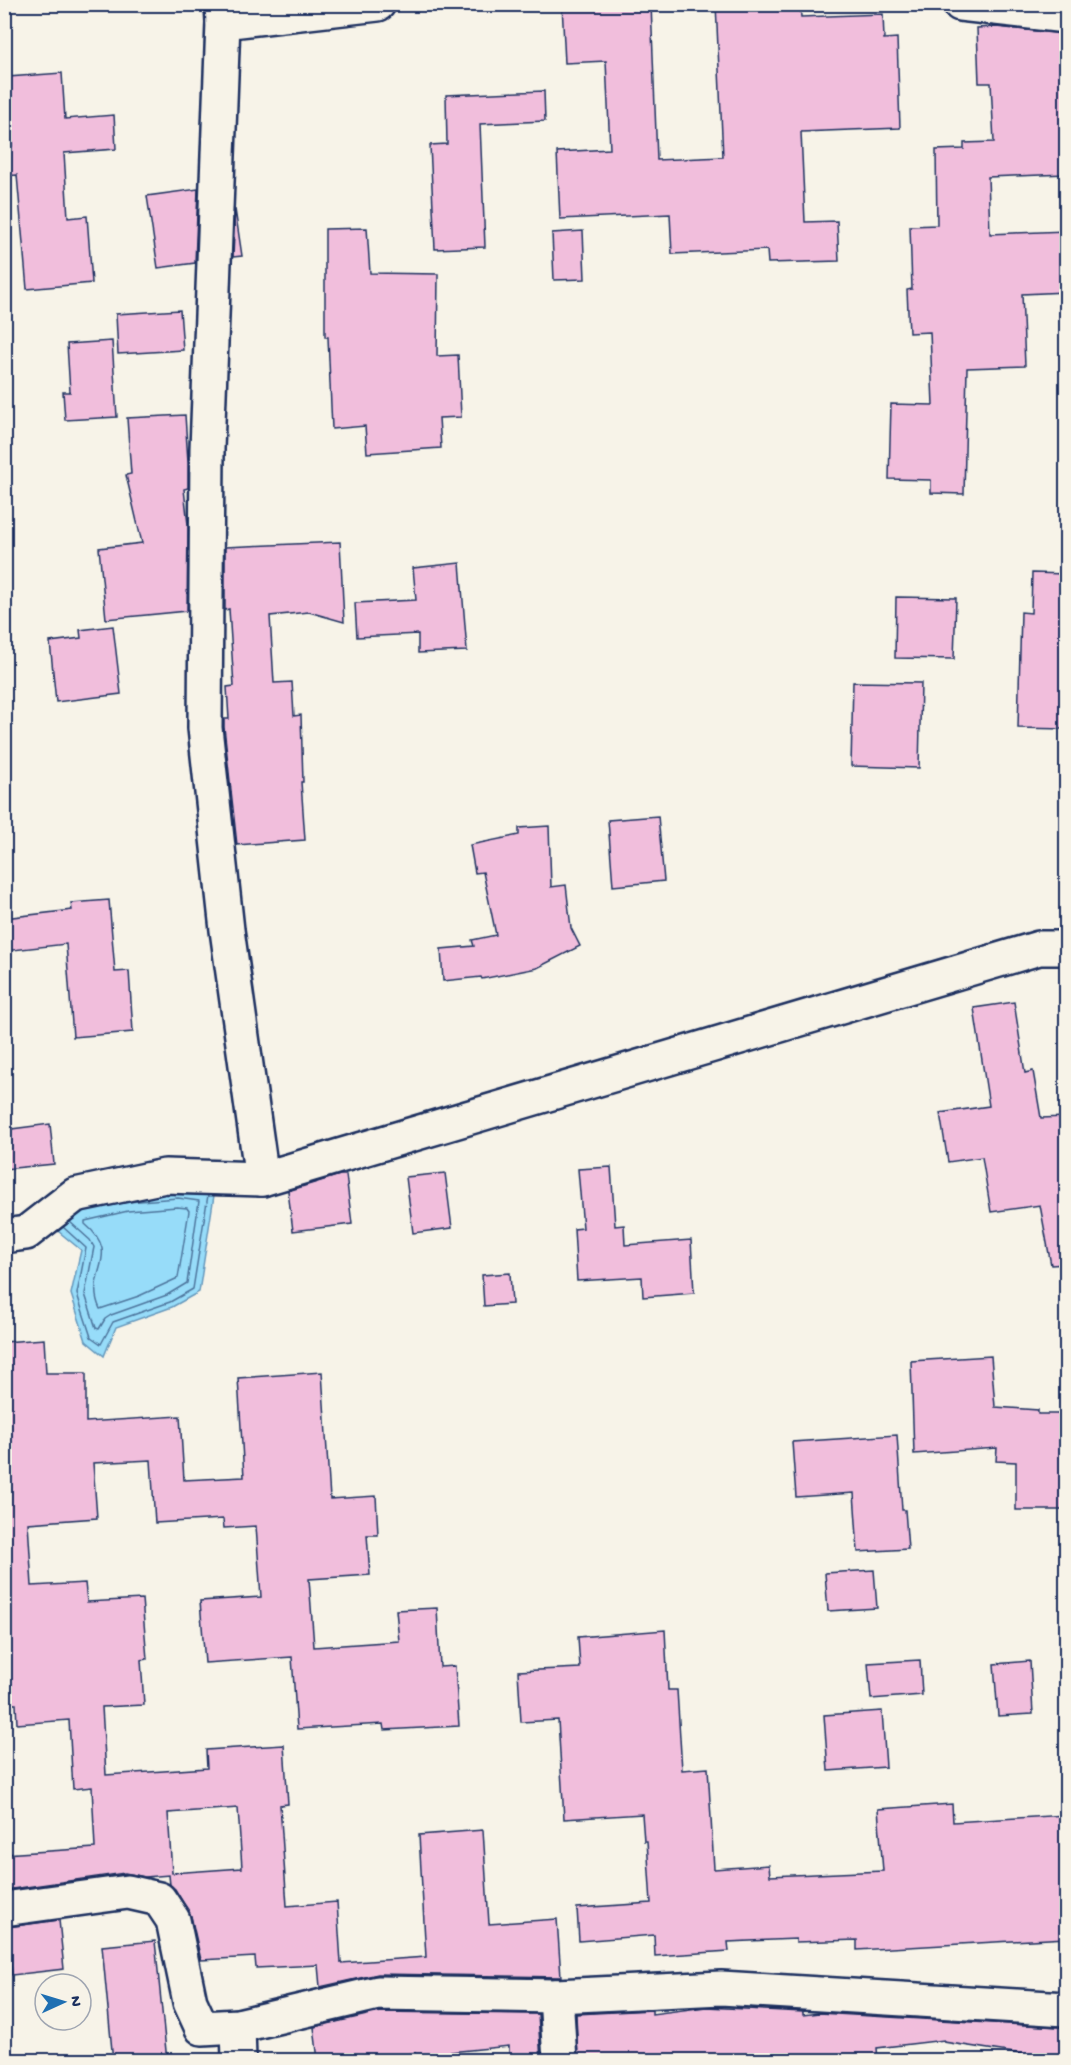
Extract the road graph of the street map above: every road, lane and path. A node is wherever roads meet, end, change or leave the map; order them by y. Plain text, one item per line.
1 (378, 4) edge
2 (960, 4) edge
3 (223, 13) edge
4 (1066, 16) edge
5 (1066, 948) edge
6 (262, 1179) junction
7 (4, 1236) edge
8 (4, 1909) edge
9 (556, 1996) junction
10 (1066, 2009) edge
11 (238, 2026) junction
12 (239, 2061) edge
13 (561, 2061) edge

1 - 3 street
2 - 4 street
3 - 6 street
5 - 6 street
6 - 7 street
8 - 11 street
9 - 10 street
9 - 11 street
9 - 13 street
11 - 12 street

